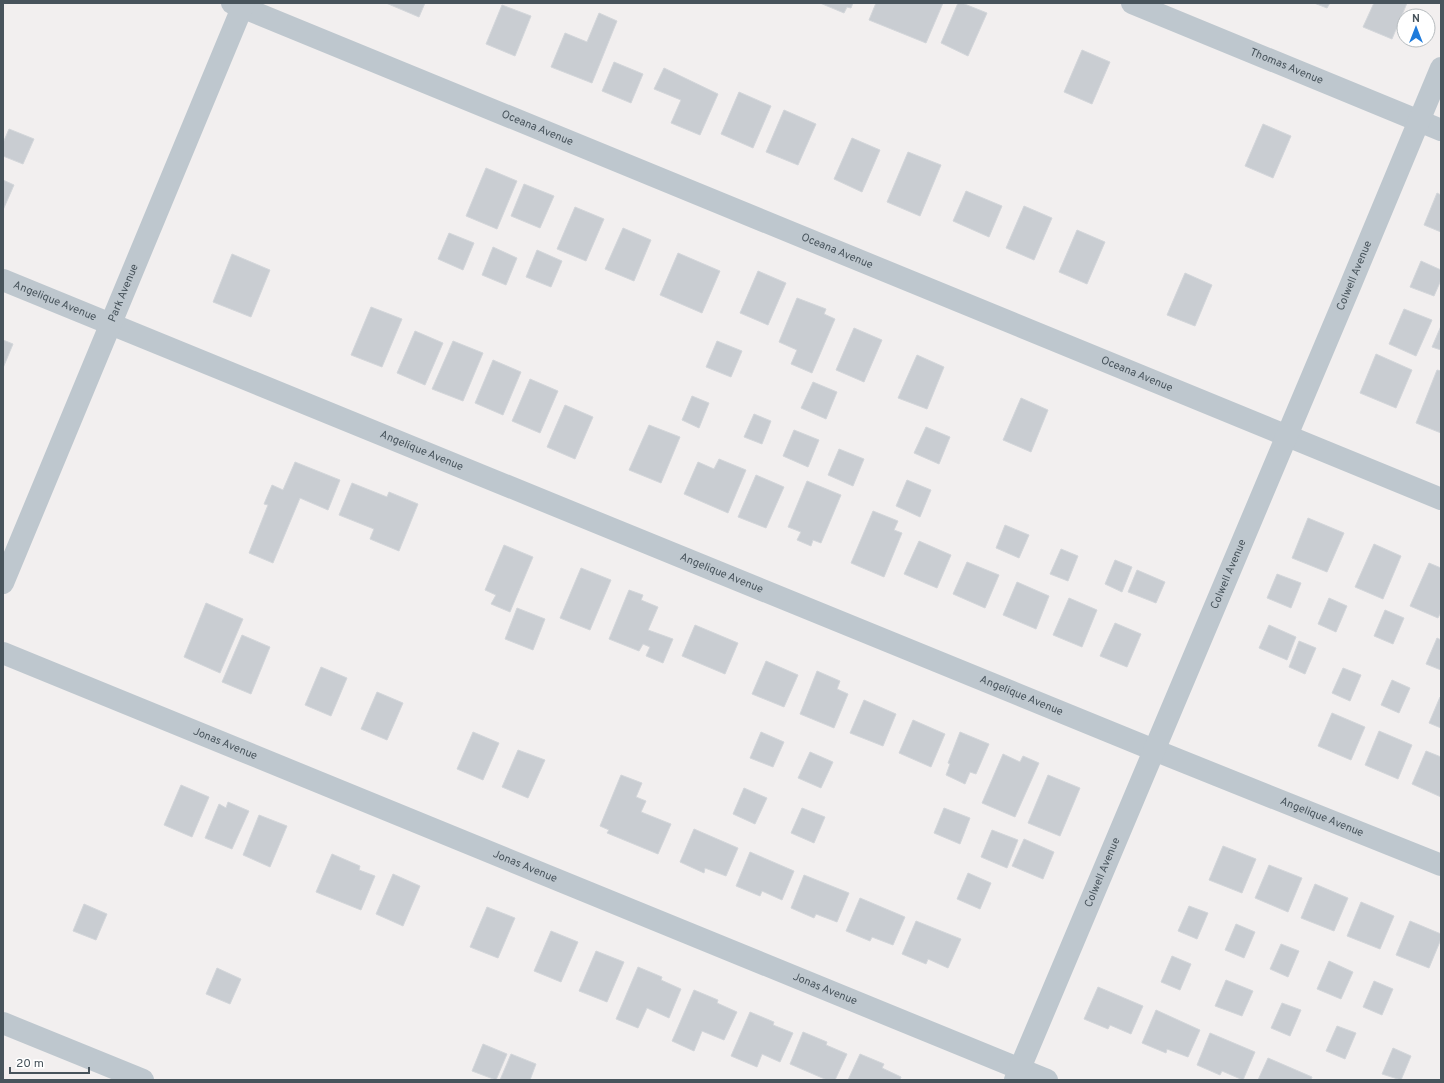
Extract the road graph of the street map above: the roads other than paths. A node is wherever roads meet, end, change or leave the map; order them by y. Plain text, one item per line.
1 (1132, 3) edge
2 (240, 4) edge
3 (1441, 68) edge
4 (1418, 120) junction
5 (1441, 130) edge
6 (3, 280) edge
7 (112, 324) junction
8 (1288, 437) junction
9 (1441, 499) edge
10 (3, 583) edge
11 (3, 653) edge
12 (1154, 750) junction
13 (1441, 865) edge
14 (3, 1023) edge
15 (1018, 1075) edge
16 (143, 1080) edge
17 (1047, 1080) edge

1 - 4 street, Thomas Avenue
2 - 7 street, Park Avenue
2 - 8 street, Oceana Avenue
3 - 4 street, Colwell Avenue
4 - 5 street, Thomas Avenue
4 - 8 street, Colwell Avenue
6 - 7 street, Angelique Avenue
7 - 10 street, Park Avenue
7 - 12 street, Angelique Avenue
8 - 9 street, Oceana Avenue
8 - 12 street, Colwell Avenue
11 - 15 street, Jonas Avenue
12 - 13 street, Angelique Avenue
12 - 15 street, Colwell Avenue
14 - 16 street
15 - 17 street, Jonas Avenue

